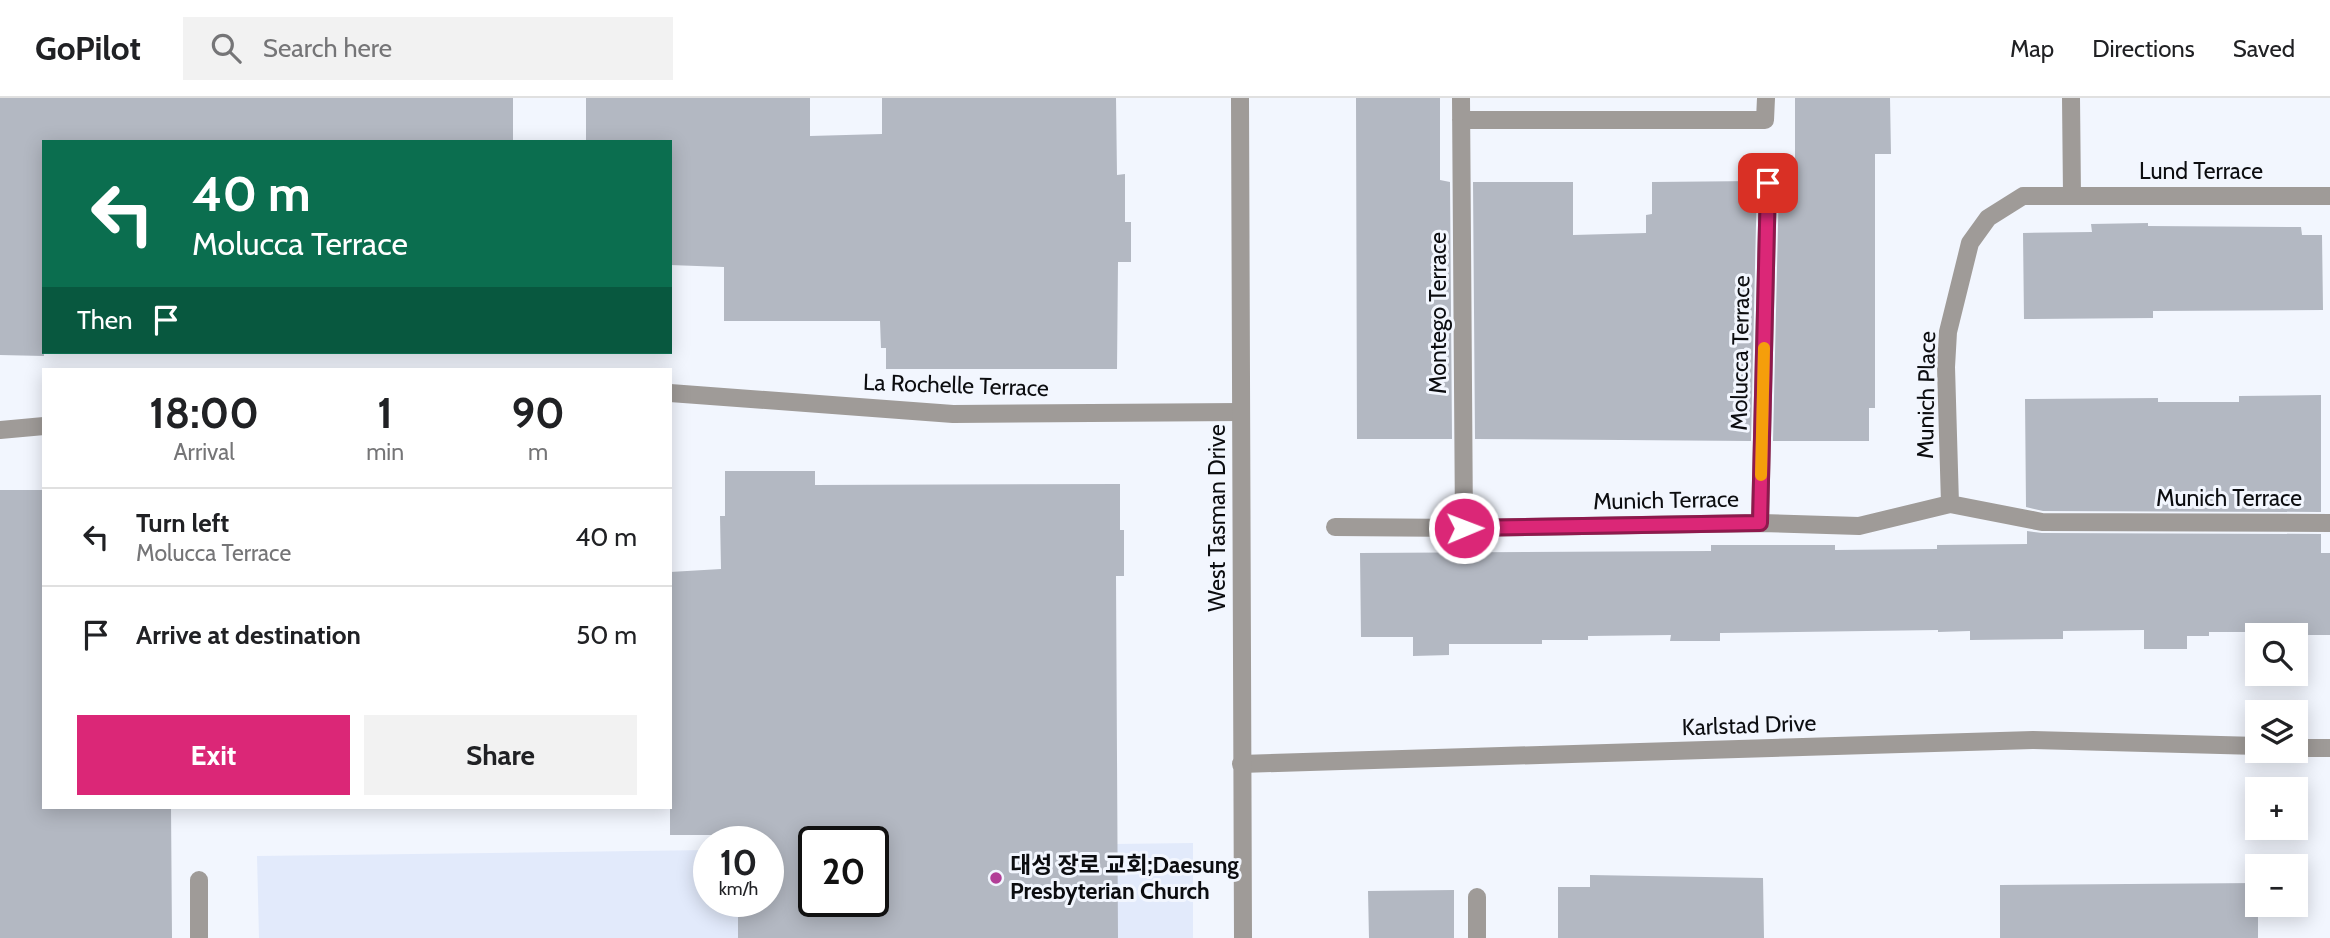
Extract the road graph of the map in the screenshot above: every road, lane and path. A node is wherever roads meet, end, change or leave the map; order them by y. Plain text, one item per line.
1 (1240, 98) edge
2 (1461, 98) edge
3 (1766, 98) edge
4 (2071, 98) edge
5 (1461, 120) junction
6 (1768, 183) dead end
7 (2072, 196) junction
8 (2330, 196) edge
9 (672, 393) edge
10 (1241, 412) junction
11 (42, 426) edge
12 (0, 430) edge
13 (1950, 504) junction
14 (1760, 523) junction
15 (2330, 523) edge
16 (1335, 527) dead end
17 (1464, 528) junction
18 (2245, 747) edge
19 (2308, 747) edge
20 (2330, 748) edge
21 (1241, 764) junction
22 (199, 880) dead end
23 (1477, 897) dead end
24 (199, 938) edge
25 (1243, 938) edge
26 (1478, 938) edge

1 - 10 street, West Tasman Drive
2 - 5 street, Montego Terrace
3 - 5 street
4 - 7 street
5 - 17 street, Montego Terrace
6 - 14 street, Molucca Terrace
7 - 8 street, Lund Terrace
7 - 13 street, Munich Place
9 - 10 street, La Rochelle Terrace
10 - 21 street, West Tasman Drive
11 - 12 street
13 - 14 street, Munich Terrace
13 - 15 street, Munich Terrace
14 - 17 street, Munich Terrace
16 - 17 street, Munich Terrace
18 - 21 street, Karlstad Drive
19 - 20 street
21 - 25 street, West Tasman Drive
22 - 24 street
23 - 26 street

